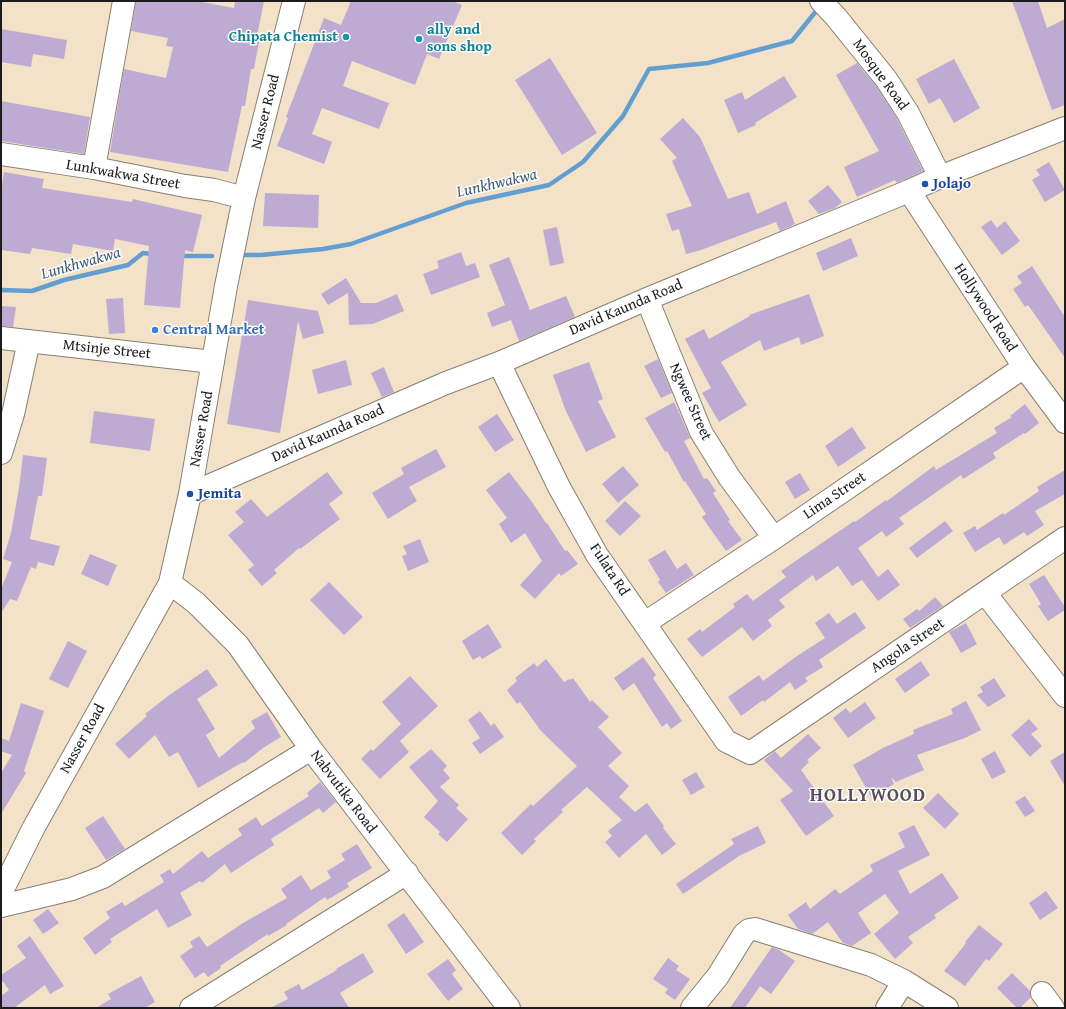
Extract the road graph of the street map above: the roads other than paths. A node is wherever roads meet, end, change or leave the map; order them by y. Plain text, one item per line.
1 (124, 1) edge
2 (294, 1) edge
3 (821, 1) edge
4 (1065, 128) edge
5 (1, 154) edge
6 (94, 168) junction
7 (940, 177) junction
8 (909, 191) junction
9 (244, 198) junction
10 (647, 299) junction
11 (1, 338) edge
12 (29, 341) junction
13 (213, 362) junction
14 (499, 363) junction
15 (1024, 367) junction
16 (1065, 422) edge
17 (1, 453) edge
18 (190, 494) junction
19 (774, 538) junction
20 (1065, 538) edge
21 (170, 583) junction
22 (985, 593) junction
23 (645, 623) junction
24 (1065, 696) edge
25 (311, 749) junction
26 (750, 753) joint
27 (407, 873) junction
28 (1, 893) edge
29 (1, 906) edge
30 (904, 981) junction
31 (500, 1005) edge
32 (191, 1008) edge
33 (692, 1008) edge
34 (887, 1008) edge
35 (947, 1008) edge

1 - 6 street
2 - 9 street, Nasser Road
3 - 7 street, Mosque Road
4 - 7 street, David Kaunda Road
5 - 6 street, Lunkwakwa Street
6 - 9 street, Lunkwakwa Street
7 - 8 street, David Kaunda Road
8 - 10 street, David Kaunda Road
8 - 15 street, Hollywood Road
9 - 13 street, Nasser Road
10 - 14 street, David Kaunda Road
10 - 19 street, Ngwee Street
11 - 12 street, Mtsinje Street
12 - 13 street, Mtsinje Street
12 - 17 street
13 - 18 street, Nasser Road
14 - 18 street, David Kaunda Road
14 - 23 street, Fulata Rd
15 - 16 street, Hollywood Road
15 - 19 street, Lima Street
18 - 21 street, Nasser Road
19 - 23 street, Lima Street
20 - 22 street, Angola Street
21 - 25 street, Nabvutika Road
21 - 28 street, Nasser Road
22 - 24 street
22 - 26 street, Angola Street
23 - 26 street, Fulata Rd
25 - 27 street, Nabvutika Road
25 - 29 street
27 - 31 street, Nabvutika Road
27 - 32 street
30 - 33 street
30 - 34 street
30 - 35 street

